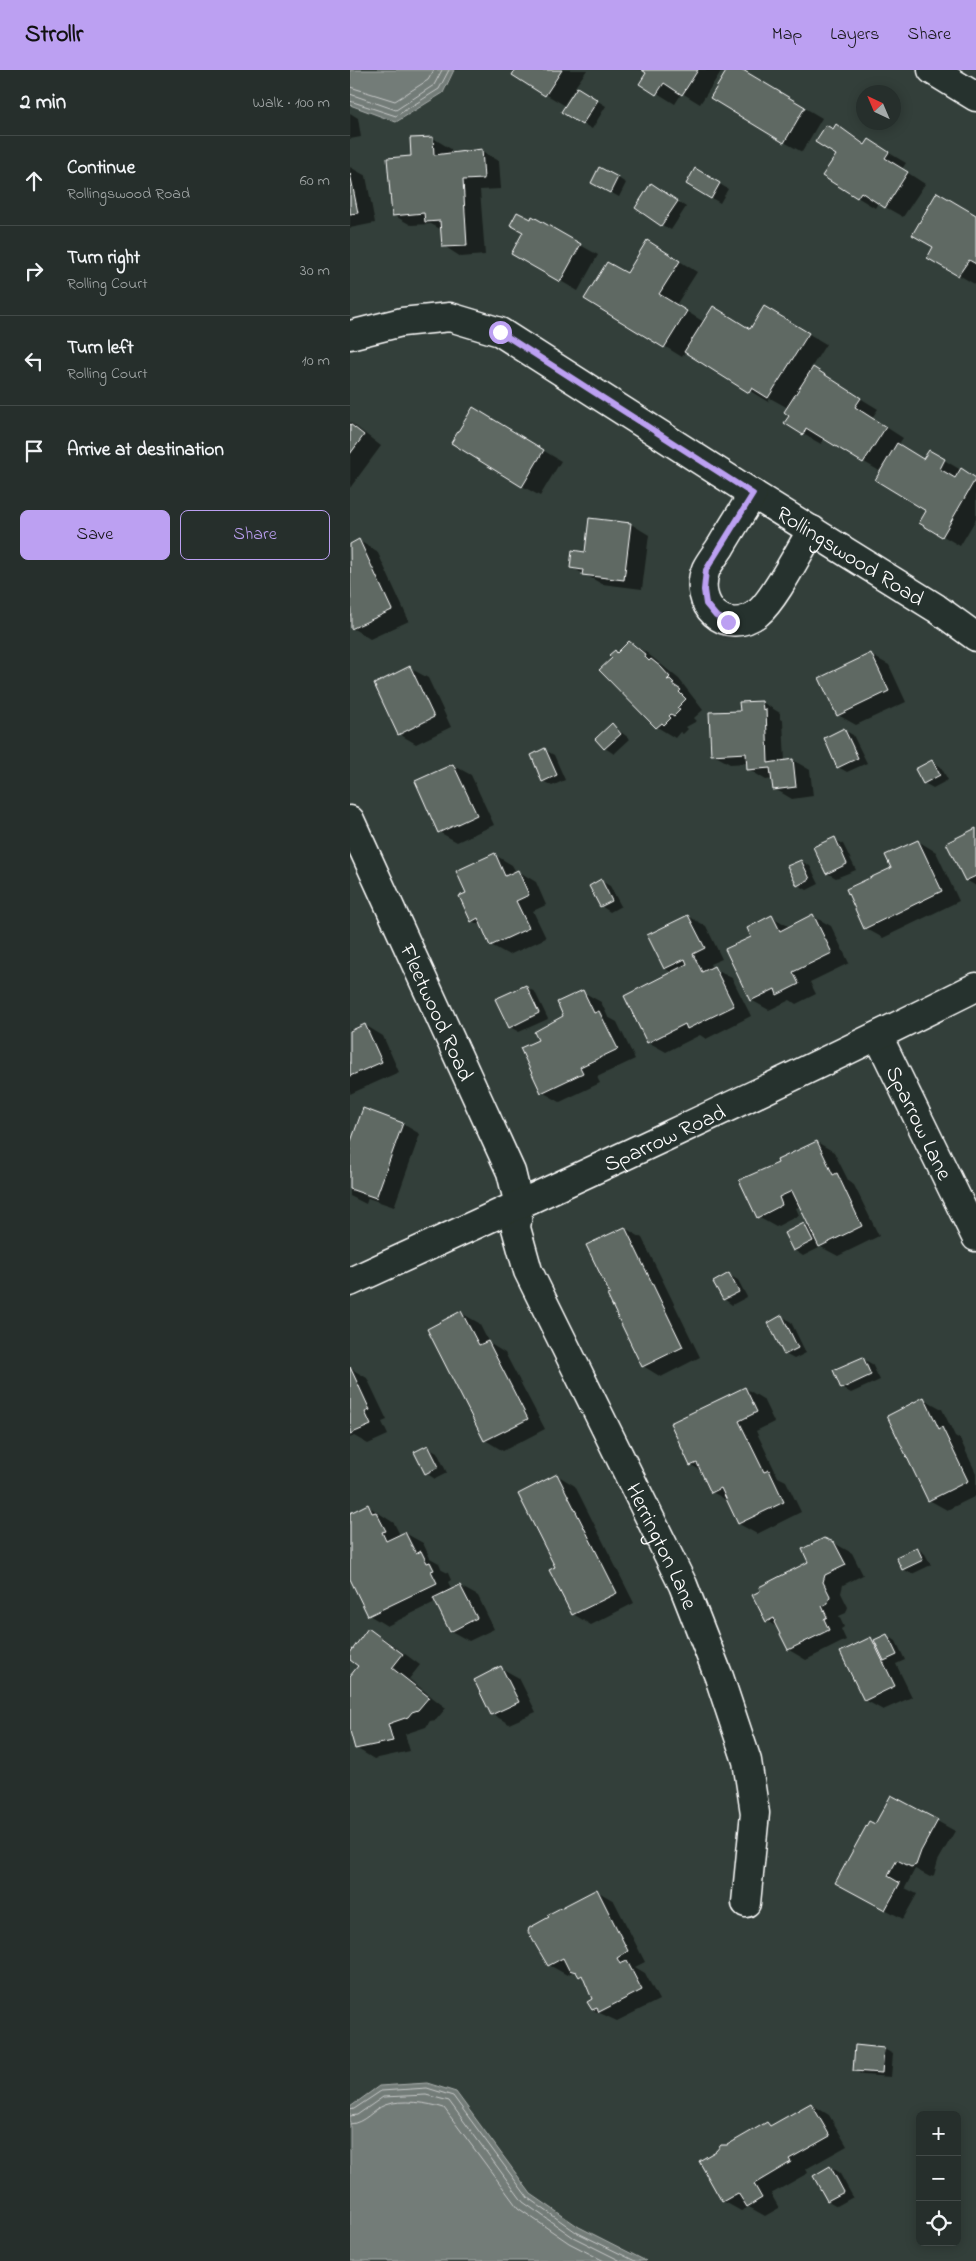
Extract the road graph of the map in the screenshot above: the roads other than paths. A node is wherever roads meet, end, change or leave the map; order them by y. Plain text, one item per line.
1 (932, 70) edge
2 (976, 97) edge
3 (350, 334) edge
4 (753, 494) junction
5 (812, 530) junction
6 (976, 637) edge
7 (350, 820) edge
8 (976, 987) edge
9 (878, 1036) junction
10 (518, 1205) junction
11 (976, 1237) edge
12 (350, 1282) edge
13 (746, 1903) dead end

1 - 2 street
3 - 4 street, Rollingswood Road
4 - 5 street, Rollingswood Road
4 - 5 street
5 - 6 street, Rollingswood Road
7 - 10 street, Fleetwood Road
8 - 9 street, Sparrow Road
9 - 10 street, Sparrow Road
9 - 11 street, Sparrow Lane
10 - 12 street, Sparrow Road
10 - 13 street, Herrington Lane

